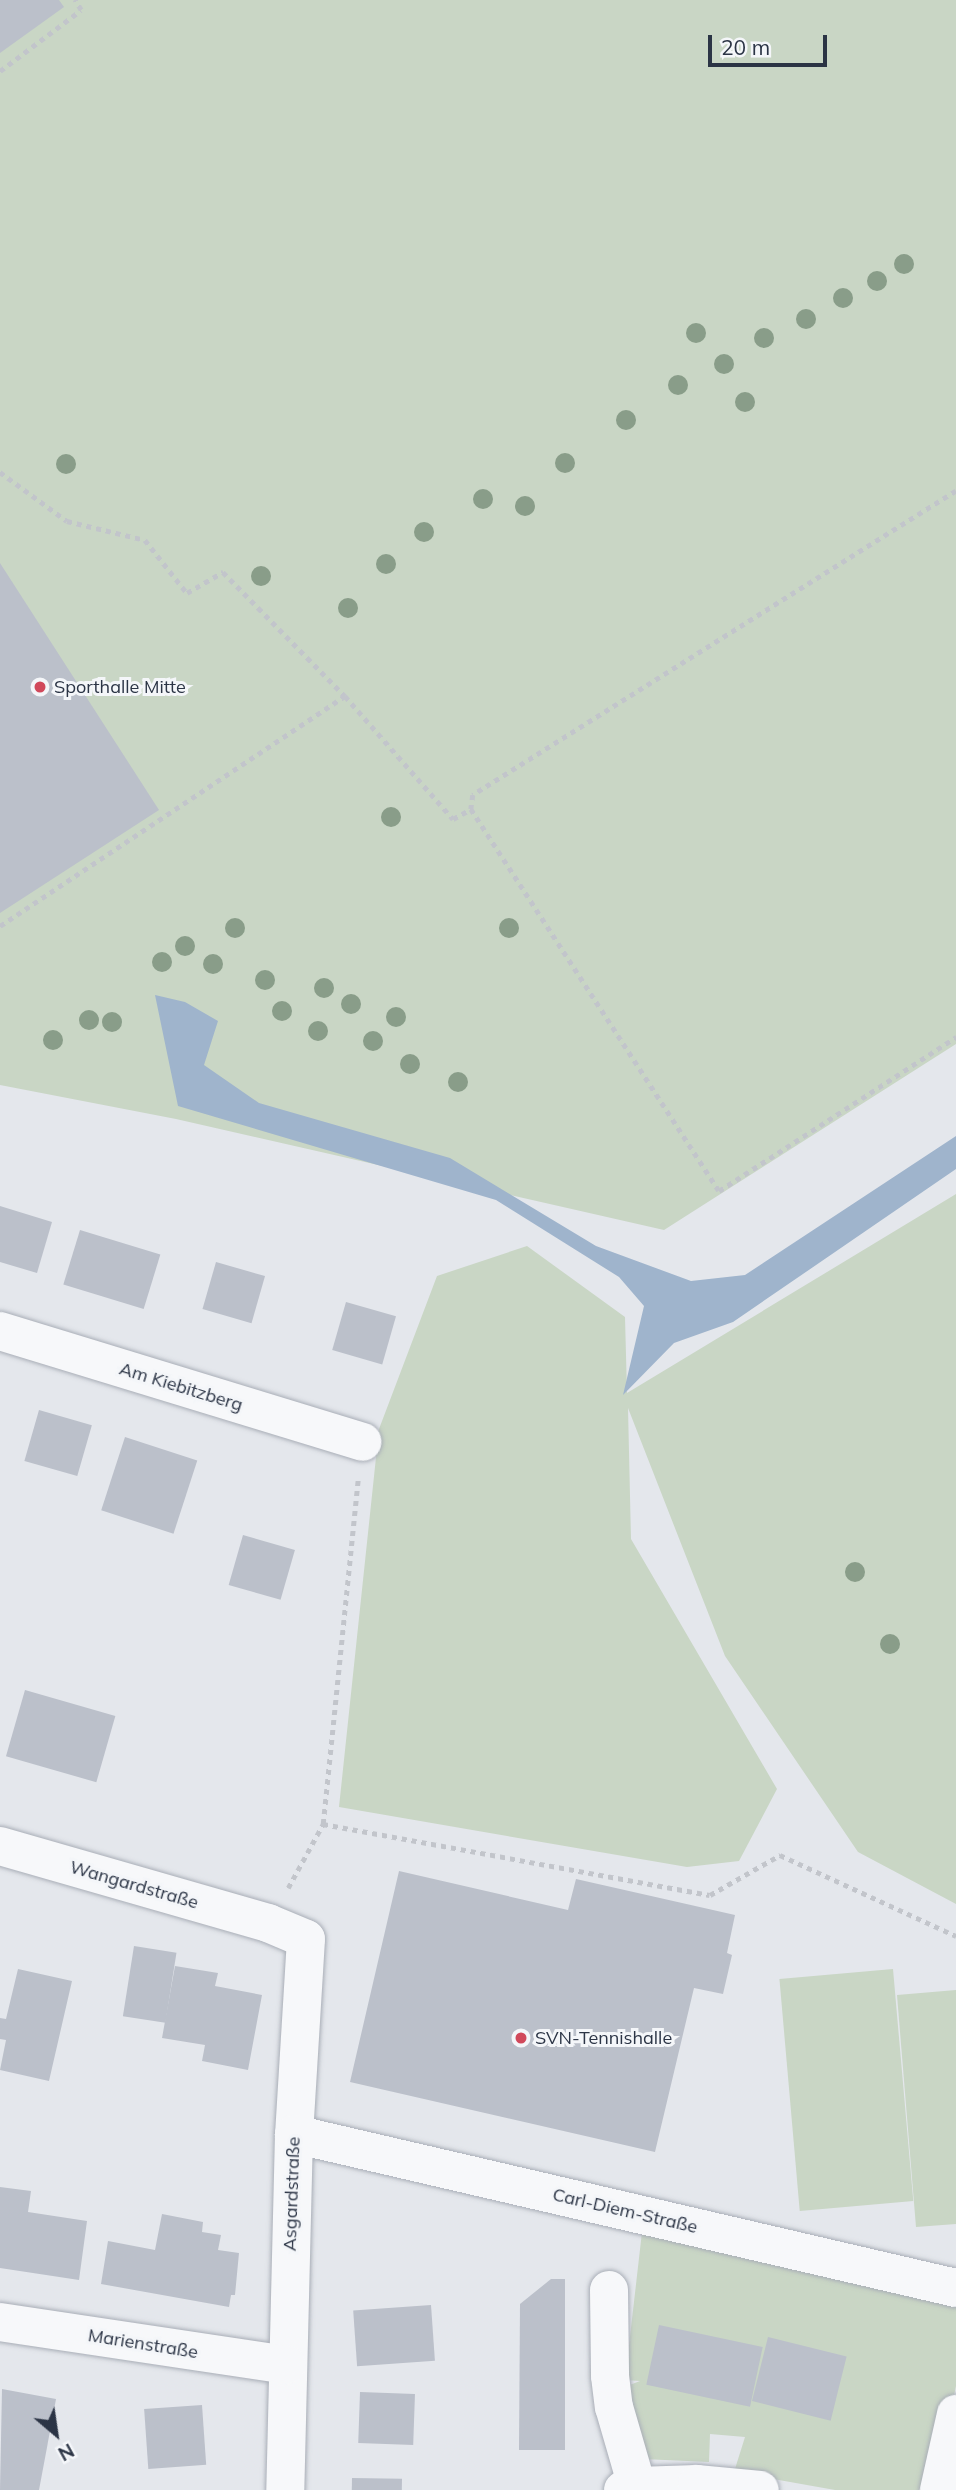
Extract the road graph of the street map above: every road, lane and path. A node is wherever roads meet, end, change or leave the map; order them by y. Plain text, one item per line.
1 (75, 0) edge
2 (0, 71) edge
3 (0, 472) edge
4 (956, 491) edge
5 (345, 696) junction
6 (471, 809) junction
7 (0, 926) edge
8 (956, 1037) edge
9 (0, 1331) edge
10 (362, 1442) joint
11 (323, 1824) junction
12 (0, 1846) edge
13 (268, 1923) junction
14 (956, 1936) edge
15 (294, 2134) junction
16 (956, 2288) edge
17 (609, 2290) dead end
18 (0, 2322) edge
19 (287, 2365) junction
20 (956, 2414) edge
21 (630, 2488) edge
22 (285, 2490) edge
23 (760, 2490) edge
24 (939, 2490) edge

1 - 2 path
3 - 5 path
4 - 6 path
5 - 6 path
5 - 7 path
6 - 8 path
9 - 10 street, Am Kiebitzberg
10 - 11 path
11 - 13 path
11 - 14 path
12 - 13 street, Wangardstraße
13 - 15 street, Asgardstraße
15 - 16 street, Carl-Diem-Straße
15 - 19 street, Asgardstraße
17 - 21 street
18 - 19 street, Marienstraße
19 - 22 street, Asgardstraße
20 - 24 street
21 - 23 street

